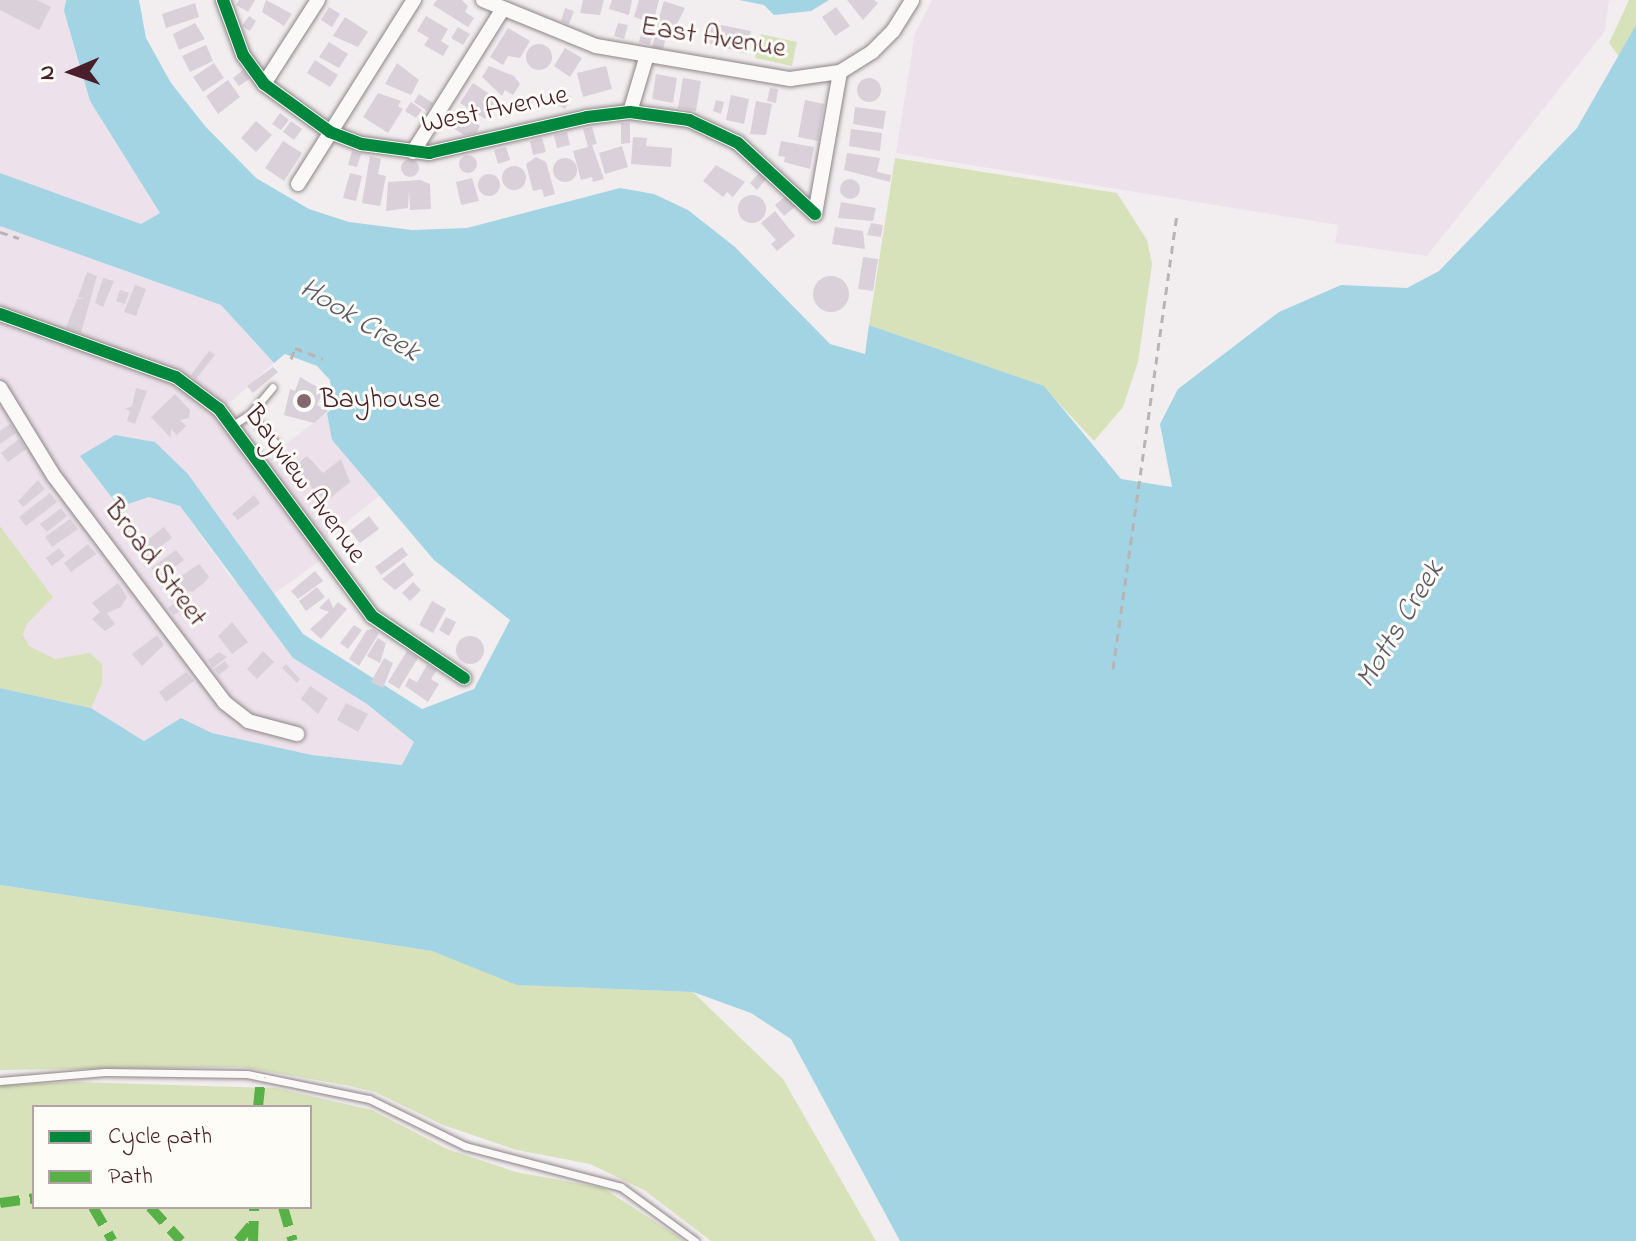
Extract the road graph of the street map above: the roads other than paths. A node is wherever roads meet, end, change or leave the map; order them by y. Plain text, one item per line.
1 (223, 0) edge
2 (318, 0) edge
3 (414, 0) edge
4 (483, 0) edge
5 (912, 0) edge
6 (502, 10) junction
7 (647, 55) junction
8 (840, 72) junction
9 (264, 84) junction
10 (630, 112) junction
11 (330, 132) junction
12 (413, 152) junction
13 (298, 184) dead end
14 (0, 314) edge
15 (273, 387) dead end
16 (0, 388) edge
17 (250, 414) junction
18 (231, 426) junction
19 (275, 443) dead end
20 (464, 678) dead end
21 (297, 734) dead end
22 (0, 1081) edge
23 (695, 1241) edge

1 - 9 street, West Avenue
2 - 9 street
3 - 11 street
4 - 6 street, East Avenue
5 - 8 street
6 - 7 street, East Avenue
6 - 12 street
7 - 8 street, East Avenue
7 - 10 street
8 - 10 street, West Avenue
9 - 11 street, West Avenue
10 - 12 street, West Avenue
11 - 12 street, West Avenue
11 - 13 street
14 - 18 street, Bayview Avenue
15 - 17 lane
16 - 21 street, Broad Street
17 - 18 lane
17 - 19 lane
18 - 20 street, Bayview Avenue
22 - 23 lane

